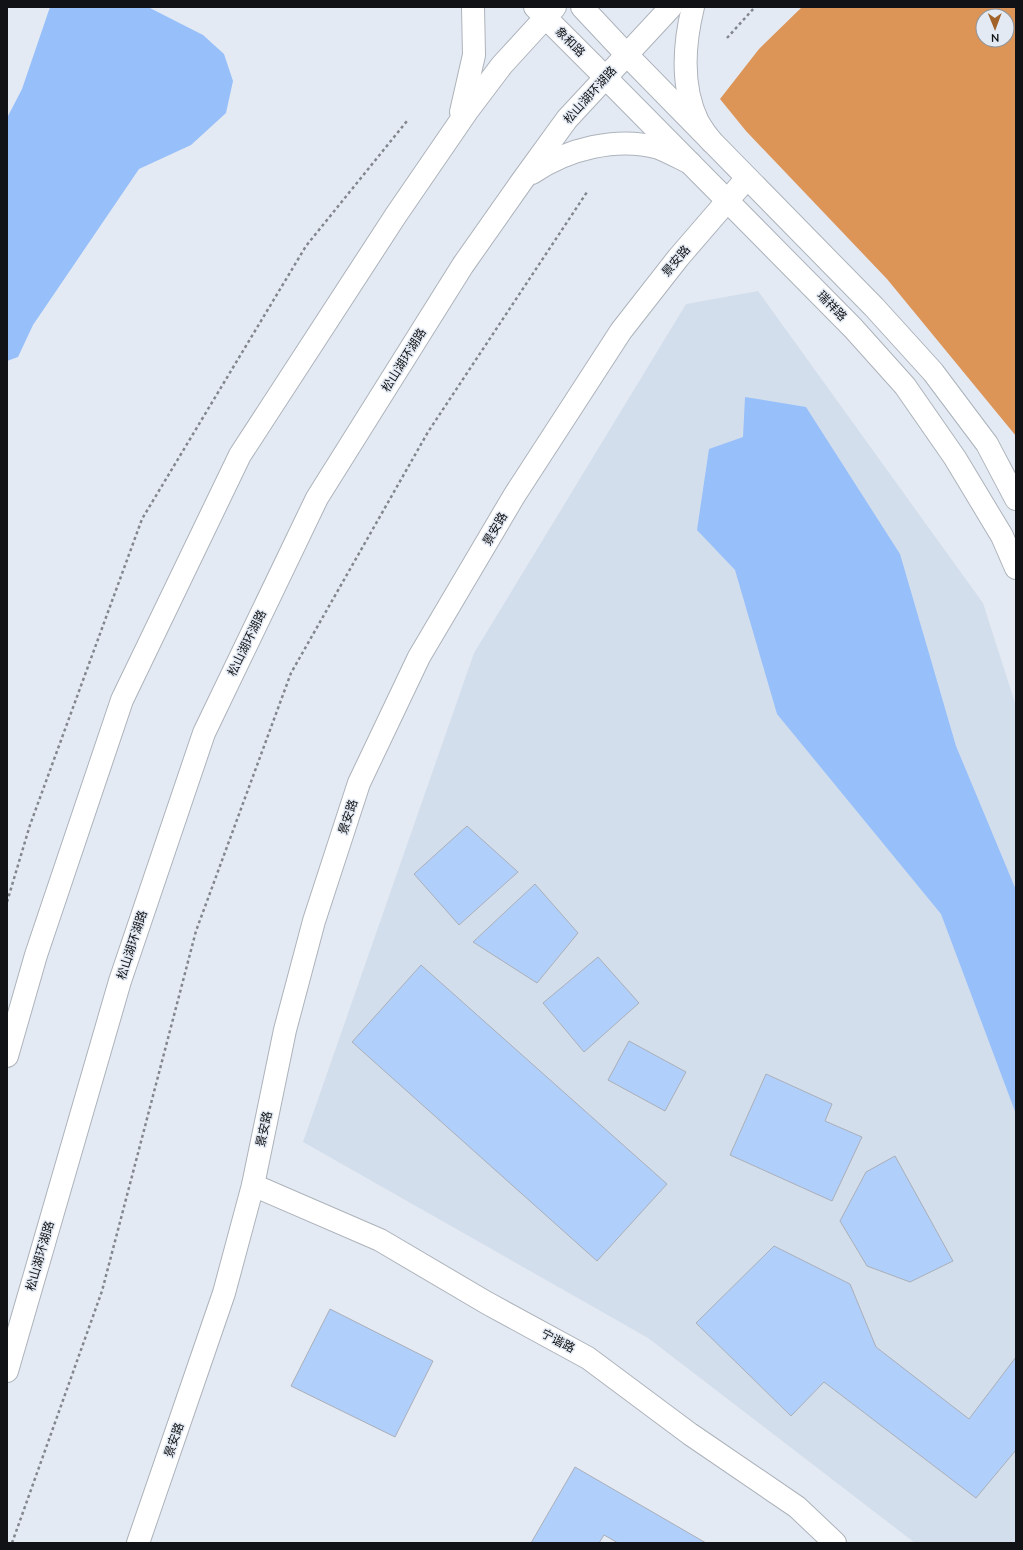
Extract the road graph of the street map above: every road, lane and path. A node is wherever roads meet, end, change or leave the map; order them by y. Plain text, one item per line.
1 (473, 7) edge
2 (582, 7) edge
3 (671, 7) edge
4 (693, 7) edge
5 (755, 7) edge
6 (545, 10) edge
7 (727, 38) dead end
8 (626, 54) junction
9 (605, 77) junction
10 (407, 121) dead end
11 (454, 130) junction
12 (712, 142) junction
13 (690, 163) junction
14 (747, 178) junction
15 (522, 181) junction
16 (587, 192) dead end
17 (727, 201) junction
18 (1016, 499) edge
19 (1016, 568) edge
20 (7, 902) edge
21 (7, 1056) edge
22 (253, 1185) junction
23 (7, 1370) edge
24 (12, 1543) edge
25 (138, 1543) edge
26 (835, 1543) edge

1 - 11 street
2 - 8 street
3 - 8 street, 松山湖环湖路
4 - 12 street
5 - 7 path
6 - 9 street, 象和路
6 - 11 street
8 - 9 street, 松山湖环湖路
8 - 12 street
9 - 13 street, 瑞祥路
9 - 15 street, 松山湖环湖路
10 - 20 path
11 - 21 street
12 - 14 street
13 - 15 street
13 - 17 street, 瑞祥路
14 - 17 street, 景安路
14 - 18 street
15 - 23 street, 松山湖环湖路
16 - 24 path
17 - 19 street, 瑞祥路
17 - 22 street, 景安路
22 - 25 street, 景安路
22 - 26 street, 宁谐路

